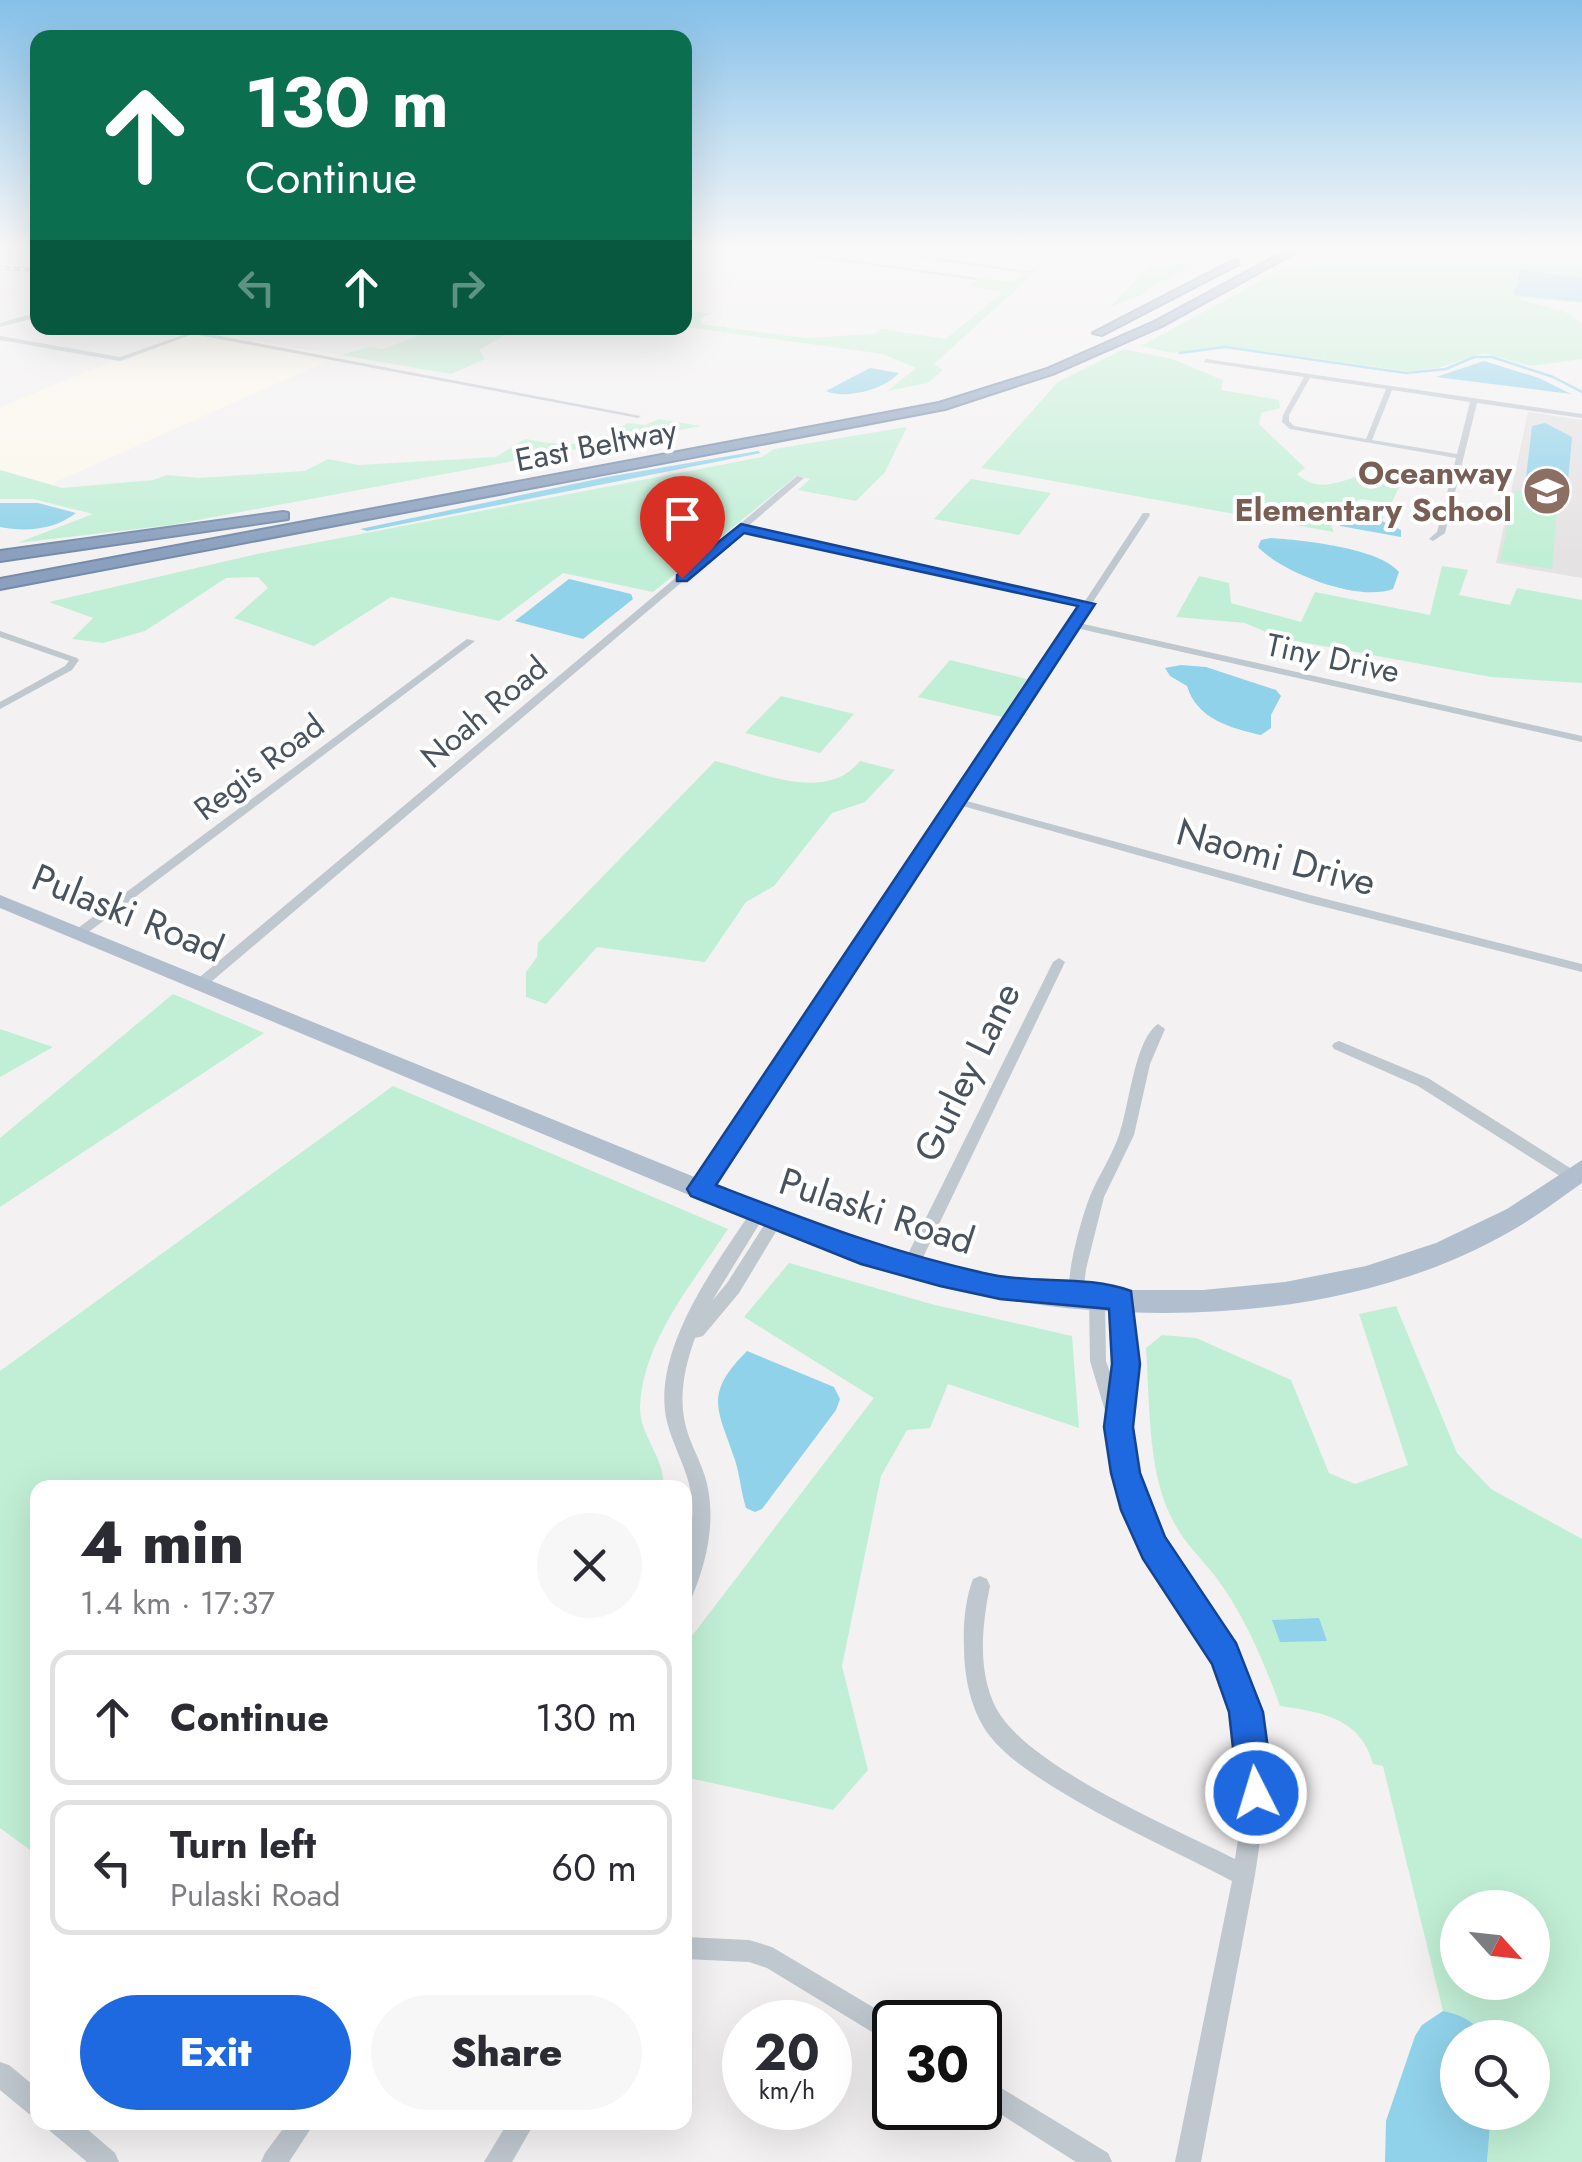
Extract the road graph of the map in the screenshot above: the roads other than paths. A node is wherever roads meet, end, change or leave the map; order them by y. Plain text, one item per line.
1 (76, 352) edge
2 (145, 352) edge
3 (299, 352) edge
4 (1094, 352) edge
5 (1048, 356) dead end
6 (1206, 361) dead end
7 (1309, 376) junction
8 (1390, 388) junction
9 (1474, 400) junction
10 (638, 416) dead end
11 (1582, 416) edge
12 (1368, 442) junction
13 (1460, 457) junction
14 (800, 478) dead end
15 (451, 502) junction
16 (362, 504) junction
17 (1146, 515) dead end
18 (741, 528) junction
19 (1433, 539) dead end
20 (0, 556) edge
21 (0, 571) edge
22 (0, 584) edge
23 (0, 599) edge
24 (1087, 604) junction
25 (1074, 625) junction
26 (0, 634) edge
27 (470, 641) dead end
28 (0, 706) edge
29 (1582, 739) edge
30 (956, 801) junction
31 (0, 901) edge
32 (78, 934) junction
33 (1059, 962) dead end
34 (1582, 968) edge
35 (200, 984) junction
36 (1158, 1029) dead end
37 (1339, 1046) dead end
38 (1578, 1173) edge
39 (700, 1189) junction
40 (766, 1216) junction
41 (910, 1267) junction
42 (1098, 1298) junction
43 (1119, 1427) junction
44 (692, 1573) edge
45 (980, 1586) dead end
46 (1244, 1875) junction
47 (692, 1948) edge
48 (872, 2020) edge
49 (0, 2074) edge
50 (30, 2098) edge
51 (1002, 2101) edge
52 (68, 2130) edge
53 (297, 2130) edge
54 (518, 2130) edge
55 (106, 2162) edge
56 (274, 2162) edge
57 (497, 2162) edge
58 (1099, 2162) edge
59 (1188, 2162) edge

1 - 2 street
3 - 10 street
4 - 15 highway, East Beltway
5 - 16 highway, East Beltway
6 - 7 street
7 - 8 street
7 - 12 street
8 - 9 street
8 - 12 street
9 - 11 street
9 - 13 street
12 - 13 street
13 - 19 street
14 - 18 street, Noah Road
15 - 22 highway, East Beltway
15 - 23 highway
16 - 20 highway
16 - 21 highway, East Beltway
17 - 24 street
18 - 24 street
18 - 35 street, Noah Road
24 - 25 street
25 - 29 street, Tiny Drive
25 - 30 street
26 - 28 street
27 - 32 street, Regis Road
30 - 34 street, Naomi Drive
30 - 39 street
31 - 32 main road, Pulaski Road
32 - 35 main road, Pulaski Road
33 - 41 street, Gurley Lane
35 - 39 main road, Pulaski Road
36 - 42 street
37 - 38 street
38 - 42 main road, Pulaski Road
39 - 40 main road, Pulaski Road
40 - 41 main road, Pulaski Road
40 - 44 street
41 - 42 main road, Pulaski Road
42 - 43 street
42 - 43 street
43 - 46 street
45 - 46 street
46 - 59 street
47 - 48 street
49 - 50 street
51 - 58 street
52 - 55 street
53 - 56 street
54 - 57 street

